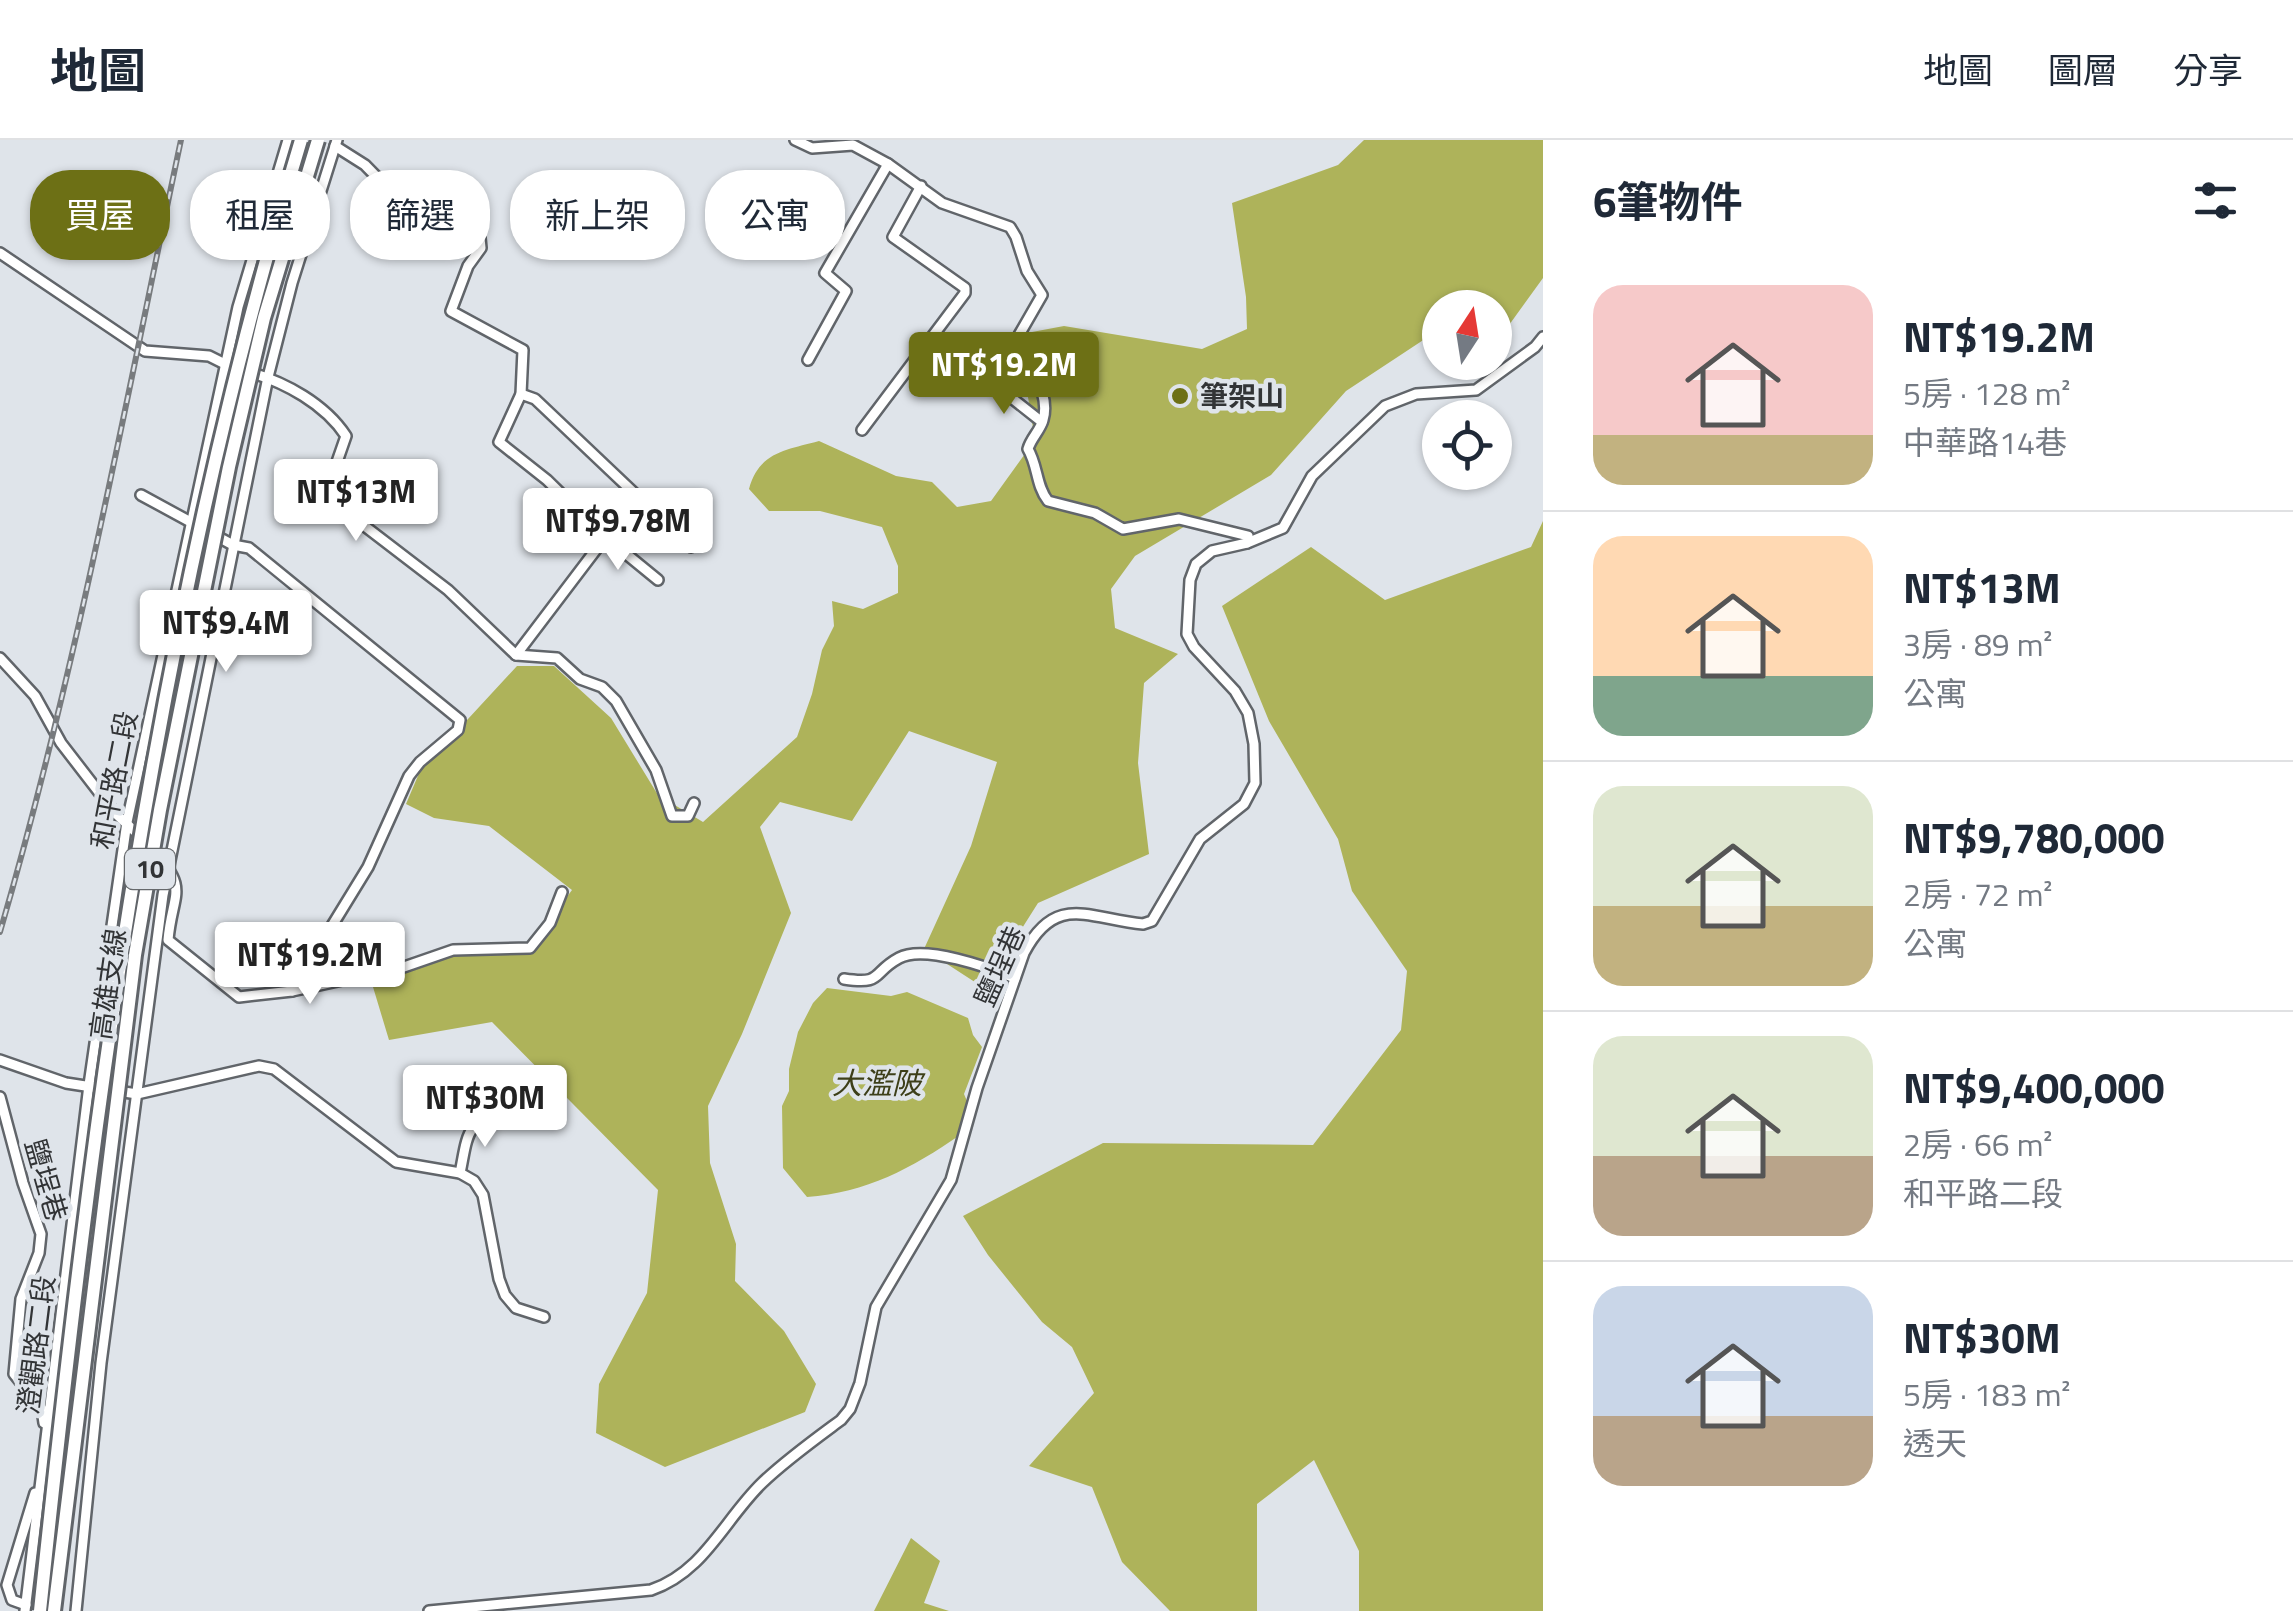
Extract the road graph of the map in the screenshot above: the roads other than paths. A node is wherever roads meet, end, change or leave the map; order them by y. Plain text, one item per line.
1 (288, 140) edge
2 (301, 140) edge
3 (318, 140) edge
4 (795, 140) edge
5 (336, 143) edge
6 (888, 164) junction
7 (921, 186) junction
8 (0, 253) edge
9 (1543, 338) edge
10 (808, 360) dead end
11 (226, 365) junction
12 (268, 377) junction
13 (975, 382) dead end
14 (522, 394) junction
15 (1042, 422) junction
16 (862, 430) dead end
17 (140, 495) dead end
18 (190, 521) junction
19 (603, 536) junction
20 (1247, 543) junction
21 (233, 545) junction
22 (691, 547) dead end
23 (658, 580) dead end
24 (516, 655) junction
25 (0, 658) edge
26 (694, 803) dead end
27 (127, 822) junction
28 (168, 866) junction
29 (562, 892) dead end
30 (1015, 978) junction
31 (844, 979) dead end
32 (292, 991) junction
33 (0, 1060) edge
34 (89, 1084) junction
35 (136, 1094) junction
36 (0, 1097) edge
37 (506, 1119) dead end
38 (460, 1173) junction
39 (75, 1203) joint
40 (544, 1317) dead end
41 (30, 1609) edge
42 (54, 1611) edge
43 (76, 1611) edge
44 (428, 1611) edge

1 - 11 street, 和平路二段
2 - 41 highway, 高雄支線 / 10, bridge
3 - 42 highway, 高雄支線 / 10, bridge
4 - 6 street
5 - 12 street
5 - 14 street
6 - 7 street
6 - 10 street
7 - 15 street
7 - 16 street
8 - 11 street
9 - 20 street, 鹽埕巷
11 - 12 street
11 - 18 street, 和平路二段
12 - 21 street
12 - 24 street
13 - 15 street
14 - 19 street
14 - 22 street
15 - 20 street
17 - 18 street
18 - 21 street
18 - 27 street, 和平路二段
19 - 23 street
19 - 24 street
20 - 30 street, 鹽埕巷
21 - 28 street
21 - 32 street
24 - 26 street
25 - 27 street
27 - 28 street
27 - 34 street, 和平路二段
28 - 32 street
28 - 35 street
29 - 32 street
30 - 31 street
30 - 44 street, 鹽埕巷
33 - 34 street
34 - 35 street
34 - 39 street, 和平路二段
35 - 38 street
35 - 43 street
36 - 41 street, 鹽埕巷
37 - 38 street
38 - 40 street
39 - 41 street, 澄觀路二段

